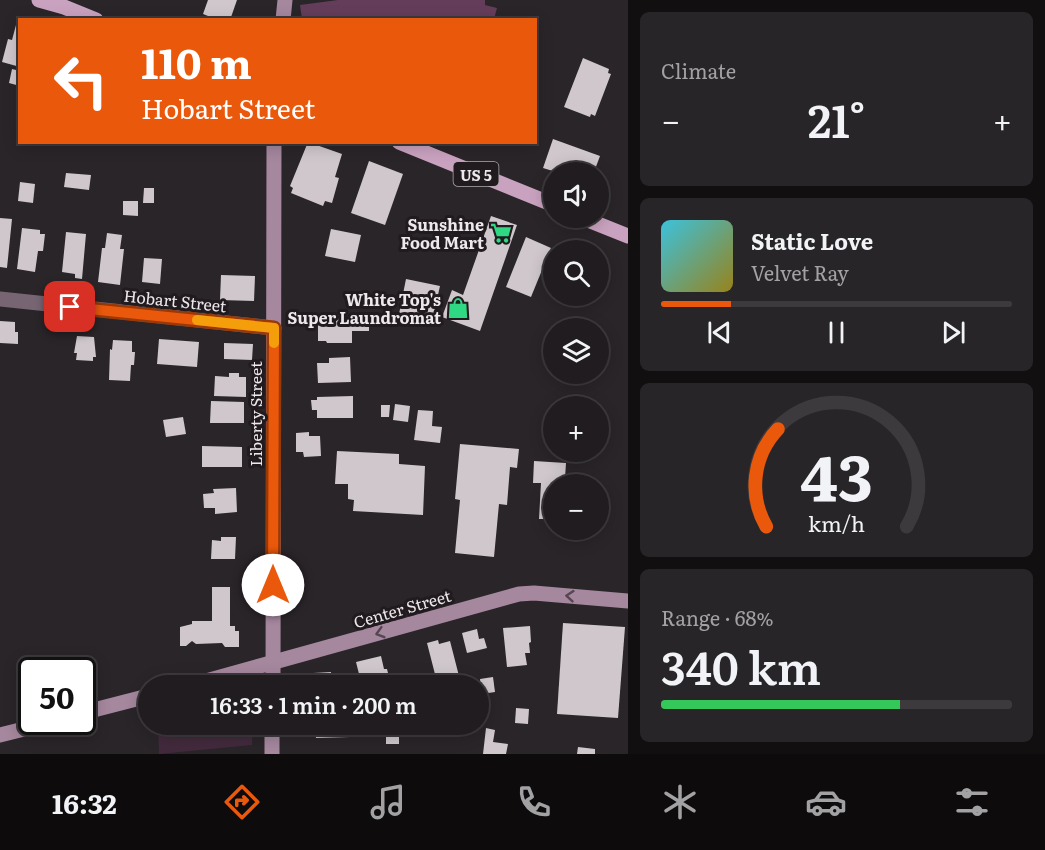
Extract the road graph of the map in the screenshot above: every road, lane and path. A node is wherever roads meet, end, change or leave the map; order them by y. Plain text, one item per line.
1 (39, 0) edge
2 (285, 0) edge
3 (64, 4) edge
4 (92, 18) edge
5 (283, 18) edge
6 (274, 144) edge
7 (404, 144) edge
8 (543, 201) edge
9 (608, 228) edge
10 (628, 236) edge
11 (0, 299) edge
12 (274, 328) junction
13 (628, 601) edge
14 (273, 663) junction
15 (229, 675) edge
16 (273, 675) edge
17 (138, 699) edge
18 (96, 709) edge
19 (18, 730) edge
20 (0, 735) edge
21 (273, 735) edge
22 (273, 754) edge

1 - 3 main road
2 - 5 main road
3 - 4 main road
6 - 12 main road, Liberty Street
7 - 8 main road, US 5
9 - 10 main road
11 - 12 street, Hobart Street
12 - 14 main road, Liberty Street
13 -> 14 main road, Center Street
14 - 15 main road, Center Street
14 - 16 main road, Liberty Street
17 - 18 main road
19 - 20 main road
21 - 22 main road

